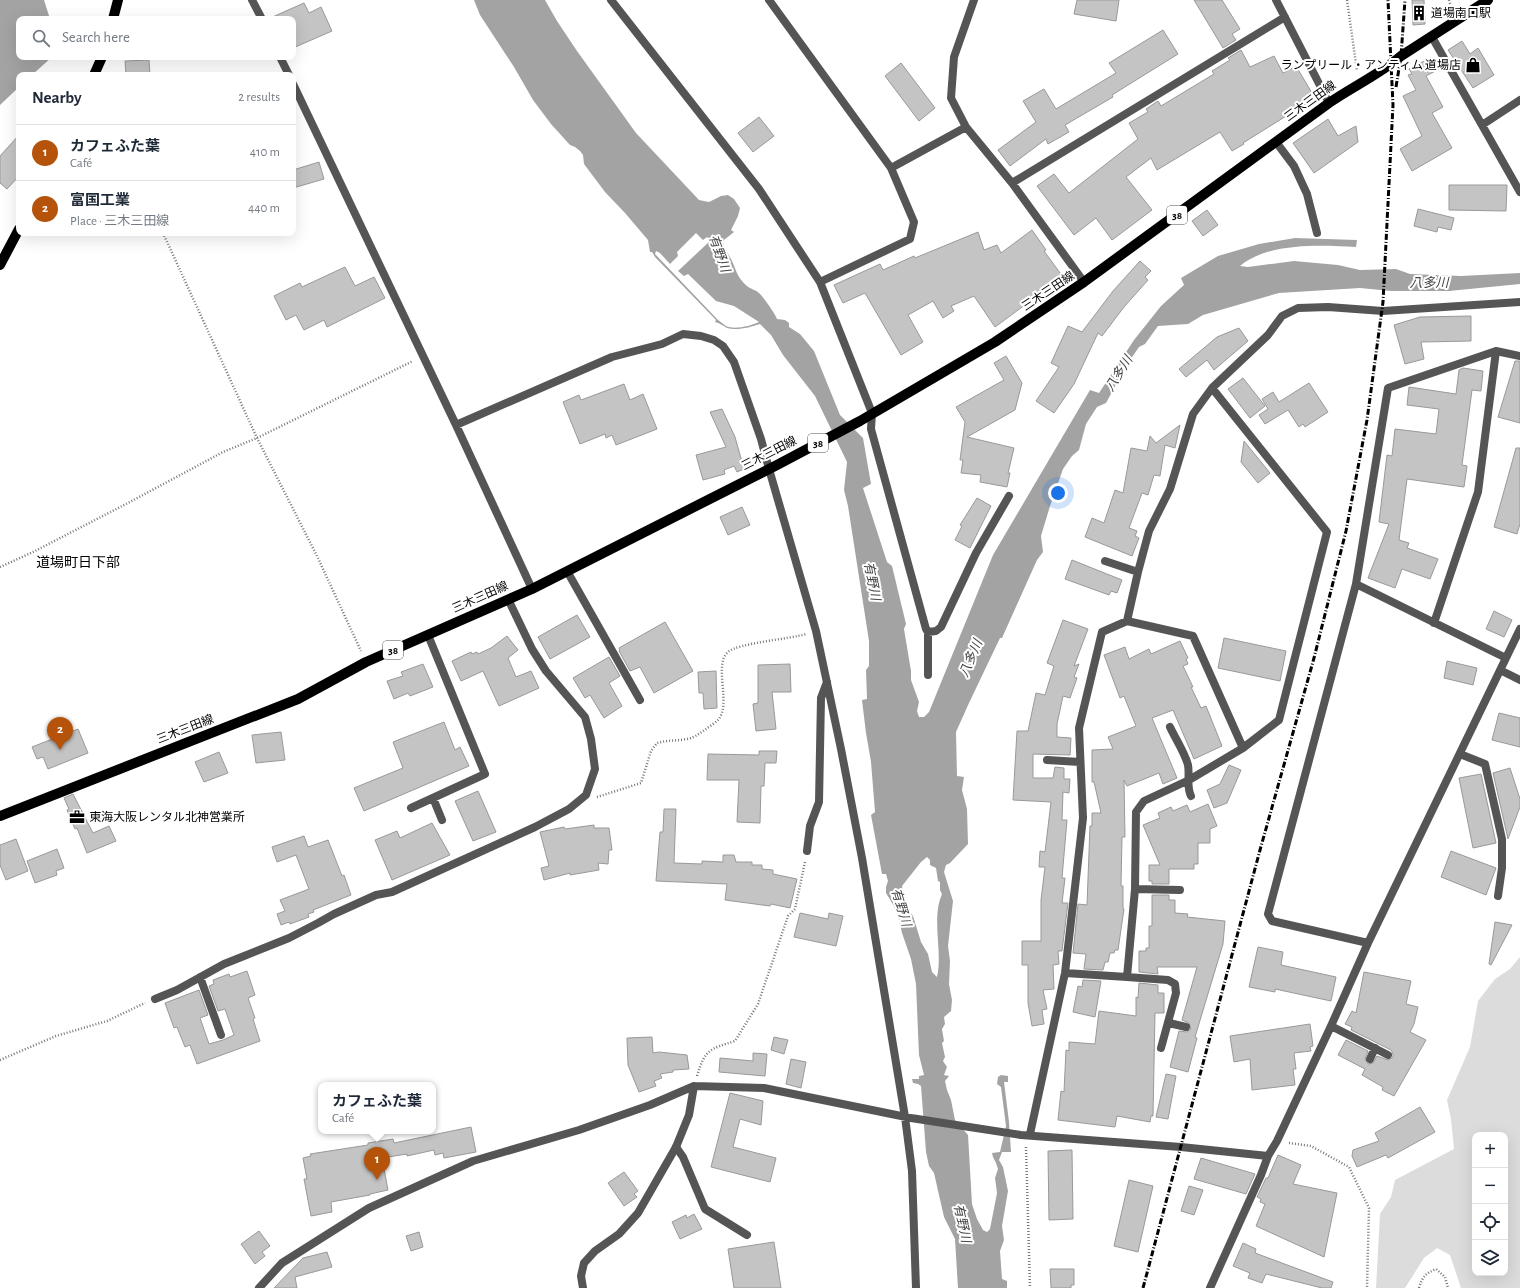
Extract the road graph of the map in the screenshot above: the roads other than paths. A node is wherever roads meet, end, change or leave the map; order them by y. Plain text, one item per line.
1 (118, 0) edge
2 (252, 0) edge
3 (611, 0) edge
4 (769, 0) edge
5 (974, 0) edge
6 (1276, 0) edge
7 (1488, 0) edge
8 (114, 16) edge
9 (260, 16) edge
10 (1285, 17) junction
11 (1432, 37) junction
12 (101, 60) edge
13 (282, 60) edge
14 (95, 72) edge
15 (288, 72) edge
16 (296, 90) edge
17 (1520, 100) edge
18 (1329, 103) junction
19 (1482, 125) junction
20 (966, 127) junction
21 (1276, 142) junction
22 (891, 168) junction
23 (1012, 183) junction
24 (1520, 192) edge
25 (1317, 233) dead end
26 (16, 235) edge
27 (0, 265) edge
28 (820, 282) junction
29 (1084, 282) junction
30 (1520, 302) edge
31 (1496, 351) junction
32 (1520, 356) edge
33 (1212, 388) junction
34 (872, 413) junction
35 (456, 425) junction
36 (773, 467) junction
37 (1009, 496) dead end
38 (1105, 561) dead end
39 (567, 571) junction
40 (1138, 572) junction
41 (1356, 584) junction
42 (532, 589) junction
43 (508, 599) junction
44 (1128, 621) junction
45 (1434, 623) junction
46 (1520, 628) edge
47 (928, 632) junction
48 (428, 634) junction
49 (1506, 658) junction
50 (1500, 670) junction
51 (928, 675) dead end
52 (1520, 680) edge
53 (827, 682) junction
54 (640, 700) dead end
55 (1170, 727) dead end
56 (1243, 748) junction
57 (1460, 754) junction
58 (1047, 760) dead end
59 (1080, 762) junction
60 (1189, 780) junction
61 (1191, 796) dead end
62 (433, 798) junction
63 (411, 808) dead end
64 (0, 816) edge
65 (442, 820) dead end
66 (807, 852) road end
67 (1135, 889) junction
68 (1180, 890) dead end
69 (1498, 896) dead end
70 (1368, 943) junction
71 (1065, 973) junction
72 (200, 977) junction
73 (1127, 977) junction
74 (155, 999) road end
75 (1169, 1023) junction
76 (1331, 1026) junction
77 (1186, 1027) dead end
78 (221, 1035) dead end
79 (1162, 1048) dead end
80 (1375, 1048) junction
81 (1388, 1055) dead end
82 (1370, 1059) dead end
83 (694, 1086) junction
84 (908, 1118) junction
85 (1030, 1134) junction
86 (676, 1147) junction
87 (1268, 1156) junction
88 (747, 1235) dead end
89 (259, 1288) edge
90 (583, 1288) edge
91 (916, 1288) edge
92 (1210, 1288) edge

1 - 8 main road
2 - 9 street
3 - 28 street
4 - 22 street
5 - 20 street
6 - 10 street
7 - 11 main road, 三木三田線 / 38
10 - 18 street
10 - 23 street
11 - 18 main road, 三木三田線 / 38
11 - 19 street
12 - 14 main road
13 - 15 street
16 - 35 street
17 - 19 street
18 - 21 main road, 三木三田線 / 38
19 - 24 street
20 - 22 street
20 - 23 street
21 - 25 street
21 - 29 main road, 三木三田線 / 38
22 - 28 street
23 - 29 street
26 - 27 main road
28 - 34 street
29 - 34 main road, 三木三田線 / 38
30 - 33 street
31 - 32 street
31 - 41 street
31 - 45 street
33 - 40 street
33 - 56 street
34 - 36 main road, 三木三田線 / 38
34 - 47 street
35 - 36 street
35 - 42 street
36 - 39 main road, 三木三田線 / 38
36 - 53 street
37 - 47 street
38 - 40 street
39 - 42 main road, 三木三田線 / 38
39 - 54 street
40 - 44 street
41 - 45 street
41 - 70 street
42 - 43 main road, 三木三田線 / 38
43 - 48 main road, 三木三田線 / 38
43 - 72 street
44 - 56 street
44 - 59 street
45 - 49 street
46 - 49 street
47 - 51 street
48 - 62 street
48 - 64 main road, 三木三田線 / 38
49 - 50 street
50 - 52 street
50 - 57 street
53 - 66 street
53 - 84 street
55 - 60 street
56 - 60 street
57 - 69 street
57 - 70 street
58 - 59 street
59 - 71 street
60 - 61 street
60 - 67 street
62 - 63 street
62 - 65 street
67 - 68 street
67 - 73 street
70 - 76 street
71 - 73 street
71 - 85 street
72 - 74 street
72 - 78 street
73 - 75 street
75 - 77 street
75 - 79 street
76 - 80 street
76 - 87 street
80 - 81 street
80 - 82 street
83 - 84 street
83 - 86 street
83 - 89 street
84 - 85 street
84 - 91 street
85 - 87 street
86 - 88 street
86 - 90 street
87 - 92 street

